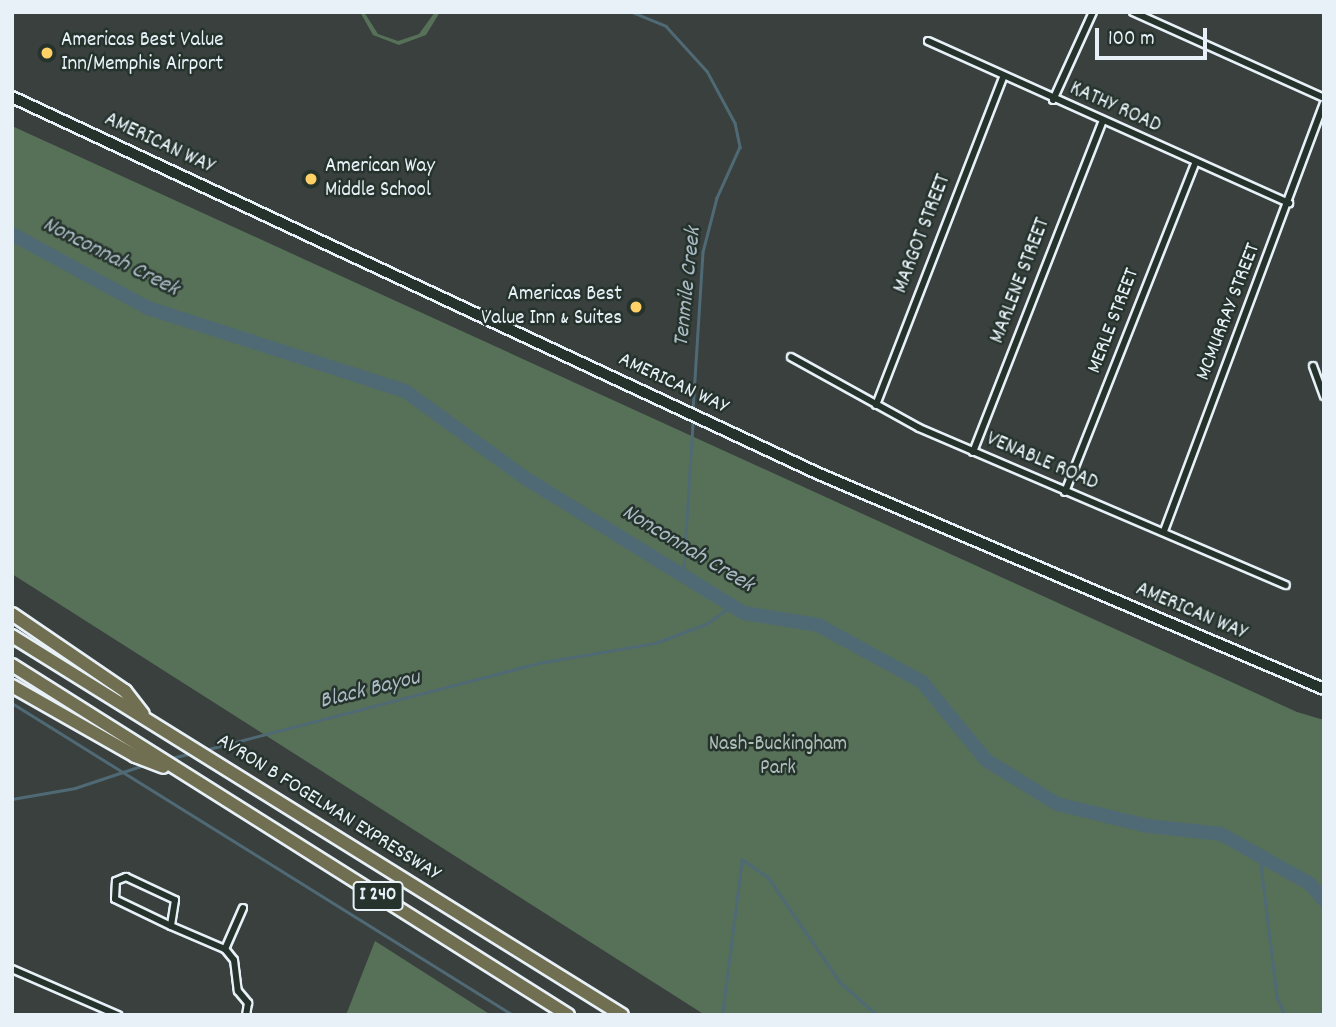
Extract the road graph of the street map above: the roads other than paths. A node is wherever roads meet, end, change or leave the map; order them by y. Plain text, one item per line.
1 (1093, 12) edge
2 (1133, 12) edge
3 (928, 41) dead end
4 (1003, 76) junction
5 (12, 97) edge
6 (1324, 98) edge
7 (1053, 100) junction
8 (1324, 104) edge
9 (1102, 122) junction
10 (1195, 163) junction
11 (1289, 203) junction
12 (791, 357) dead end
13 (1313, 366) dead end
14 (1321, 380) edge
15 (1324, 396) edge
16 (876, 405) junction
17 (973, 452) junction
18 (1065, 492) junction
19 (1164, 531) junction
20 (1286, 585) dead end
21 (12, 614) edge
22 (12, 636) edge
23 (12, 665) edge
24 (12, 686) edge
25 (1324, 689) edge
26 (154, 724) junction
27 (189, 777) junction
28 (243, 908) dead end
29 (171, 926) junction
30 (225, 949) junction
31 (12, 969) edge
32 (118, 1015) edge
33 (246, 1015) edge
34 (568, 1015) edge
35 (622, 1015) edge

1 - 7 street
2 - 6 street
3 - 4 street, KATHY ROAD
4 - 7 street, KATHY ROAD
4 - 16 street, MARGOT STREET
5 - 25 main road, AMERICAN WAY
7 - 9 street, KATHY ROAD
8 - 11 street, MCMURRAY STREET
9 - 10 street, KATHY ROAD
9 - 17 street, MARLENE STREET
10 - 11 street, KATHY ROAD
10 - 18 street, MERLE STREET
11 - 19 street, MCMURRAY STREET
12 - 16 street, VENABLE ROAD
13 - 14 street
14 - 15 street
16 - 17 street, VENABLE ROAD
17 - 18 street, VENABLE ROAD
18 - 19 street, VENABLE ROAD
19 - 20 street, VENABLE ROAD
21 - 26 highway
22 - 26 highway, AVRON B FOGELMAN EXPRESSWAY / I 240
23 - 27 highway, I 240
24 - 27 highway
26 - 35 highway, AVRON B FOGELMAN EXPRESSWAY / I 240
27 - 34 highway, I 240
28 - 30 street
29 - 29 street
29 - 30 street
30 - 33 street
31 - 32 street

